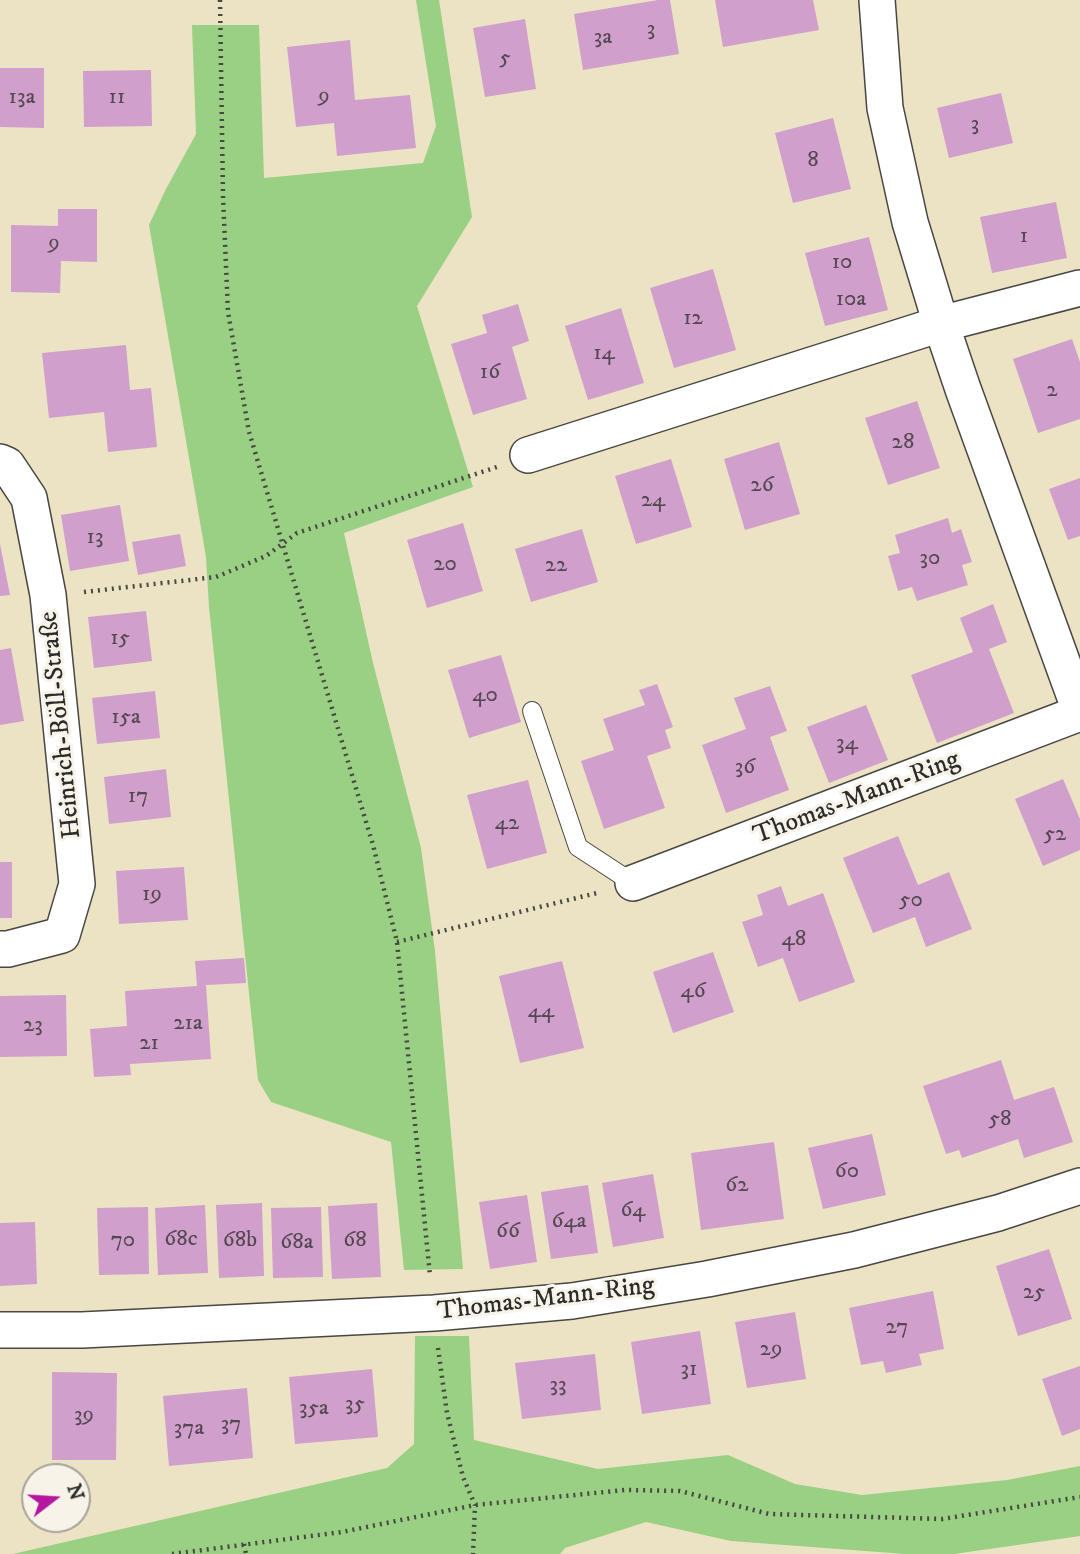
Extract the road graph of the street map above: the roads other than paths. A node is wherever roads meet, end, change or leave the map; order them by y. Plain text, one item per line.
1 (877, 0) edge
2 (1080, 288) edge
3 (941, 324) junction
4 (528, 455) road end
5 (0, 462) edge
6 (532, 711) dead end
7 (1080, 712) edge
8 (633, 883) joint
9 (0, 949) edge
10 (1080, 1186) edge
11 (0, 1330) edge

1 - 3 street, Thomas-Mann-Ring
2 - 3 street
3 - 4 street
3 - 7 street, Thomas-Mann-Ring
5 - 9 street, Heinrich-Böll-Straße
6 - 8 lane
7 - 8 street, Thomas-Mann-Ring
10 - 11 street, Thomas-Mann-Ring

